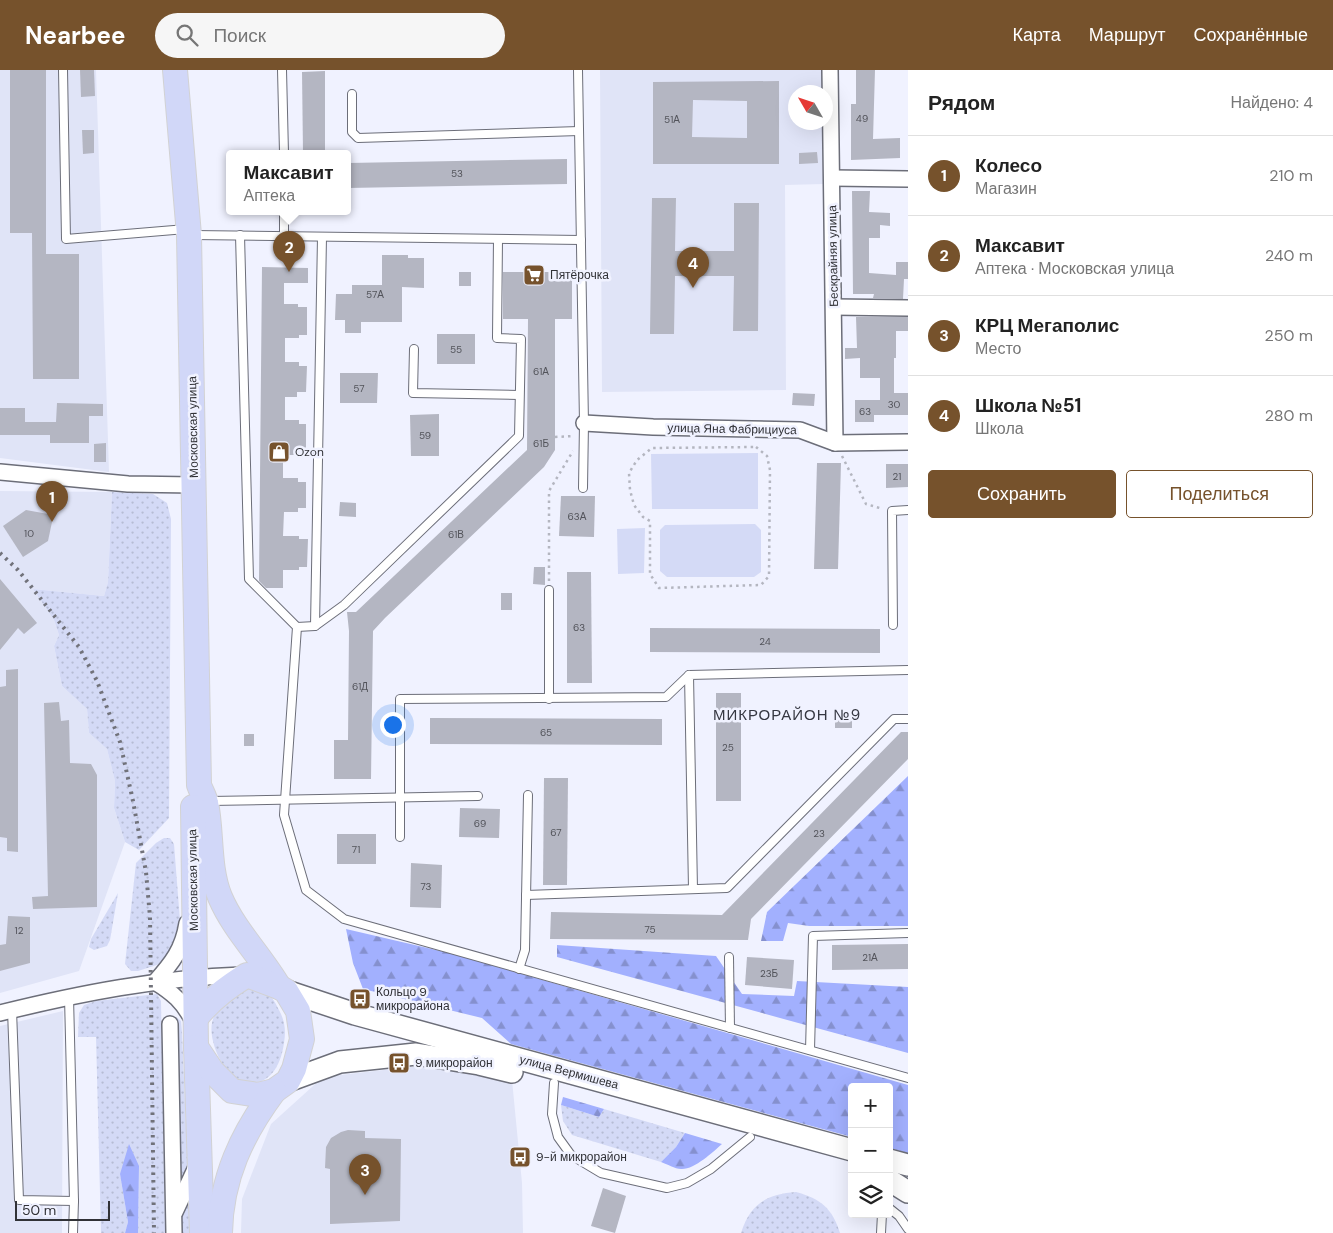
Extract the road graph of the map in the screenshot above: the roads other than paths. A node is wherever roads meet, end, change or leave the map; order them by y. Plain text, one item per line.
1 (63, 70) edge
2 (175, 70) edge
3 (282, 70) edge
4 (578, 70) edge
5 (830, 70) edge
6 (352, 94) dead end
7 (579, 131) junction
8 (284, 150) edge
9 (832, 178) junction
10 (908, 179) edge
11 (284, 215) edge
12 (188, 232) junction
13 (240, 235) junction
14 (284, 235) junction
15 (322, 237) junction
16 (498, 239) junction
17 (581, 240) junction
18 (834, 307) junction
19 (908, 308) edge
20 (414, 349) dead end
21 (519, 395) junction
22 (584, 429) junction
23 (908, 442) edge
24 (835, 443) junction
25 (0, 472) edge
26 (194, 485) junction
27 (583, 488) dead end
28 (908, 510) edge
29 (549, 590) road end
30 (893, 625) dead end
31 (315, 626) junction
32 (297, 627) junction
33 (908, 670) edge
34 (689, 675) junction
35 (549, 699) junction
36 (908, 719) edge
37 (202, 793) junction
38 (478, 796) dead end
39 (528, 796) dead end
40 (400, 798) junction
41 (285, 800) junction
42 (400, 837) dead end
43 (193, 877) junction
44 (693, 889) junction
45 (526, 895) junction
46 (908, 932) edge
47 (729, 957) dead end
48 (519, 969) junction
49 (247, 975) junction
50 (194, 977) junction
51 (155, 982) junction
52 (283, 989) junction
53 (69, 997) junction
54 (6, 1012) edge
55 (170, 1024) dead end
56 (730, 1028) junction
57 (196, 1031) junction
58 (810, 1050) junction
59 (908, 1078) edge
60 (554, 1083) junction
61 (281, 1086) junction
62 (750, 1137) junction
63 (848, 1149) edge
64 (199, 1159) junction
65 (893, 1161) edge
66 (848, 1164) edge
67 (908, 1165) edge
68 (893, 1183) edge
69 (908, 1192) edge
70 (74, 1201) junction
71 (893, 1211) edge
72 (173, 1215) junction
73 (882, 1218) edge
74 (908, 1229) edge
75 (73, 1233) edge
76 (174, 1233) edge
77 (202, 1233) edge
78 (220, 1233) edge
79 (881, 1233) edge

1 - 12 lane
2 - 12 main road, Московская улица
3 - 8 lane
4 - 7 lane
5 - 9 street, Бескрайняя улица
6 - 7 lane
7 - 17 lane
9 - 10 street
9 - 18 street, Бескрайняя улица
11 - 14 lane
12 - 13 lane
12 - 26 main road, Московская улица
13 - 14 lane
13 - 32 lane
14 - 15 lane
15 - 16 lane
15 - 31 lane
16 - 17 lane
16 - 21 lane
17 - 22 lane
18 - 19 street
18 - 24 street, Бескрайняя улица
20 - 21 lane
21 - 31 lane
22 - 24 street, улица Яна Фабрициуса
22 - 27 lane
23 - 24 street, улица Яна Фабрициуса
25 - 26 street
26 - 37 main road, Московская улица
28 - 30 lane
29 - 35 lane
31 - 32 lane
32 - 41 lane
33 - 34 lane
34 - 35 lane
34 - 44 lane
35 - 40 lane
36 - 44 lane
37 - 41 lane
37 - 43 main road, Московская улица
37 - 52 main road, Московская улица
38 - 40 lane
39 - 45 lane
40 - 41 lane
40 - 42 lane
41 - 48 lane
43 - 50 main road, Московская улица
43 - 51 street
44 - 45 lane
45 - 48 lane
46 - 58 lane
47 - 56 lane
48 - 56 lane
49 - 50 street
49 - 52 main road
49 - 57 main road
50 - 51 street
50 - 57 main road, Московская улица
51 - 53 street
51 - 57 street
52 - 61 main road
52 - 63 main road, улица Вермишева
53 - 54 street
53 - 70 lane
54 - 70 lane
55 - 72 street
56 - 58 lane
57 - 61 main road
57 - 64 main road
58 - 59 lane
60 - 61 main road, улица Вермишева
60 - 62 main road, улица Вермишева
60 - 62 lane
61 - 78 main road
62 - 66 main road, улица Вермишева
64 - 72 street
64 - 77 main road
65 - 67 main road
68 - 69 main road
70 - 75 lane
71 - 74 lane
72 - 76 street
73 - 79 lane

